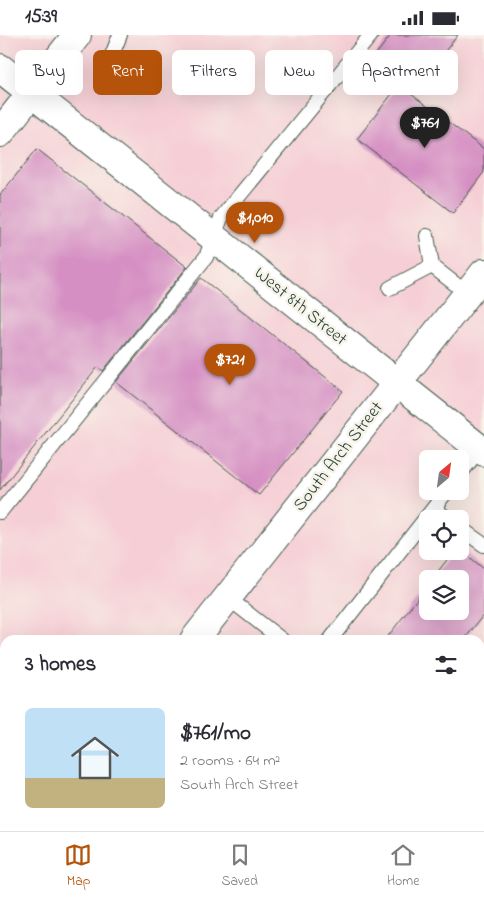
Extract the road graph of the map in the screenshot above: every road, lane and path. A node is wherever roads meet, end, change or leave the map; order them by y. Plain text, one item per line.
1 (77, 35) edge
2 (120, 35) edge
3 (371, 35) edge
4 (65, 50) edge
5 (114, 50) edge
6 (0, 68) edge
7 (15, 80) edge
8 (30, 95) edge
9 (34, 95) edge
10 (0, 133) edge
11 (427, 236) dead end
12 (213, 238) junction
13 (432, 265) junction
14 (479, 280) edge
15 (390, 288) dead end
16 (397, 383) junction
17 (483, 449) edge
18 (469, 465) edge
19 (440, 500) edge
20 (434, 508) junction
21 (437, 510) edge
22 (0, 512) edge
23 (469, 534) edge
24 (484, 545) edge
25 (228, 598) junction
26 (198, 635) edge
27 (276, 635) edge
28 (334, 635) edge

1 - 4 main road
2 - 5 lane
3 - 12 lane
6 - 7 main road, West 8th Street
8 - 10 main road
9 - 12 main road, West 8th Street
11 - 13 lane
12 - 16 main road, West 8th Street
12 - 22 lane
13 - 14 lane
13 - 15 lane
14 - 16 main road, South Arch Street
16 - 17 main road, West 8th Street
16 - 25 main road, South Arch Street
17 - 18 lane
19 - 20 lane
20 - 21 lane
20 - 28 lane
23 - 24 lane
25 - 26 main road, South Arch Street
25 - 27 lane

